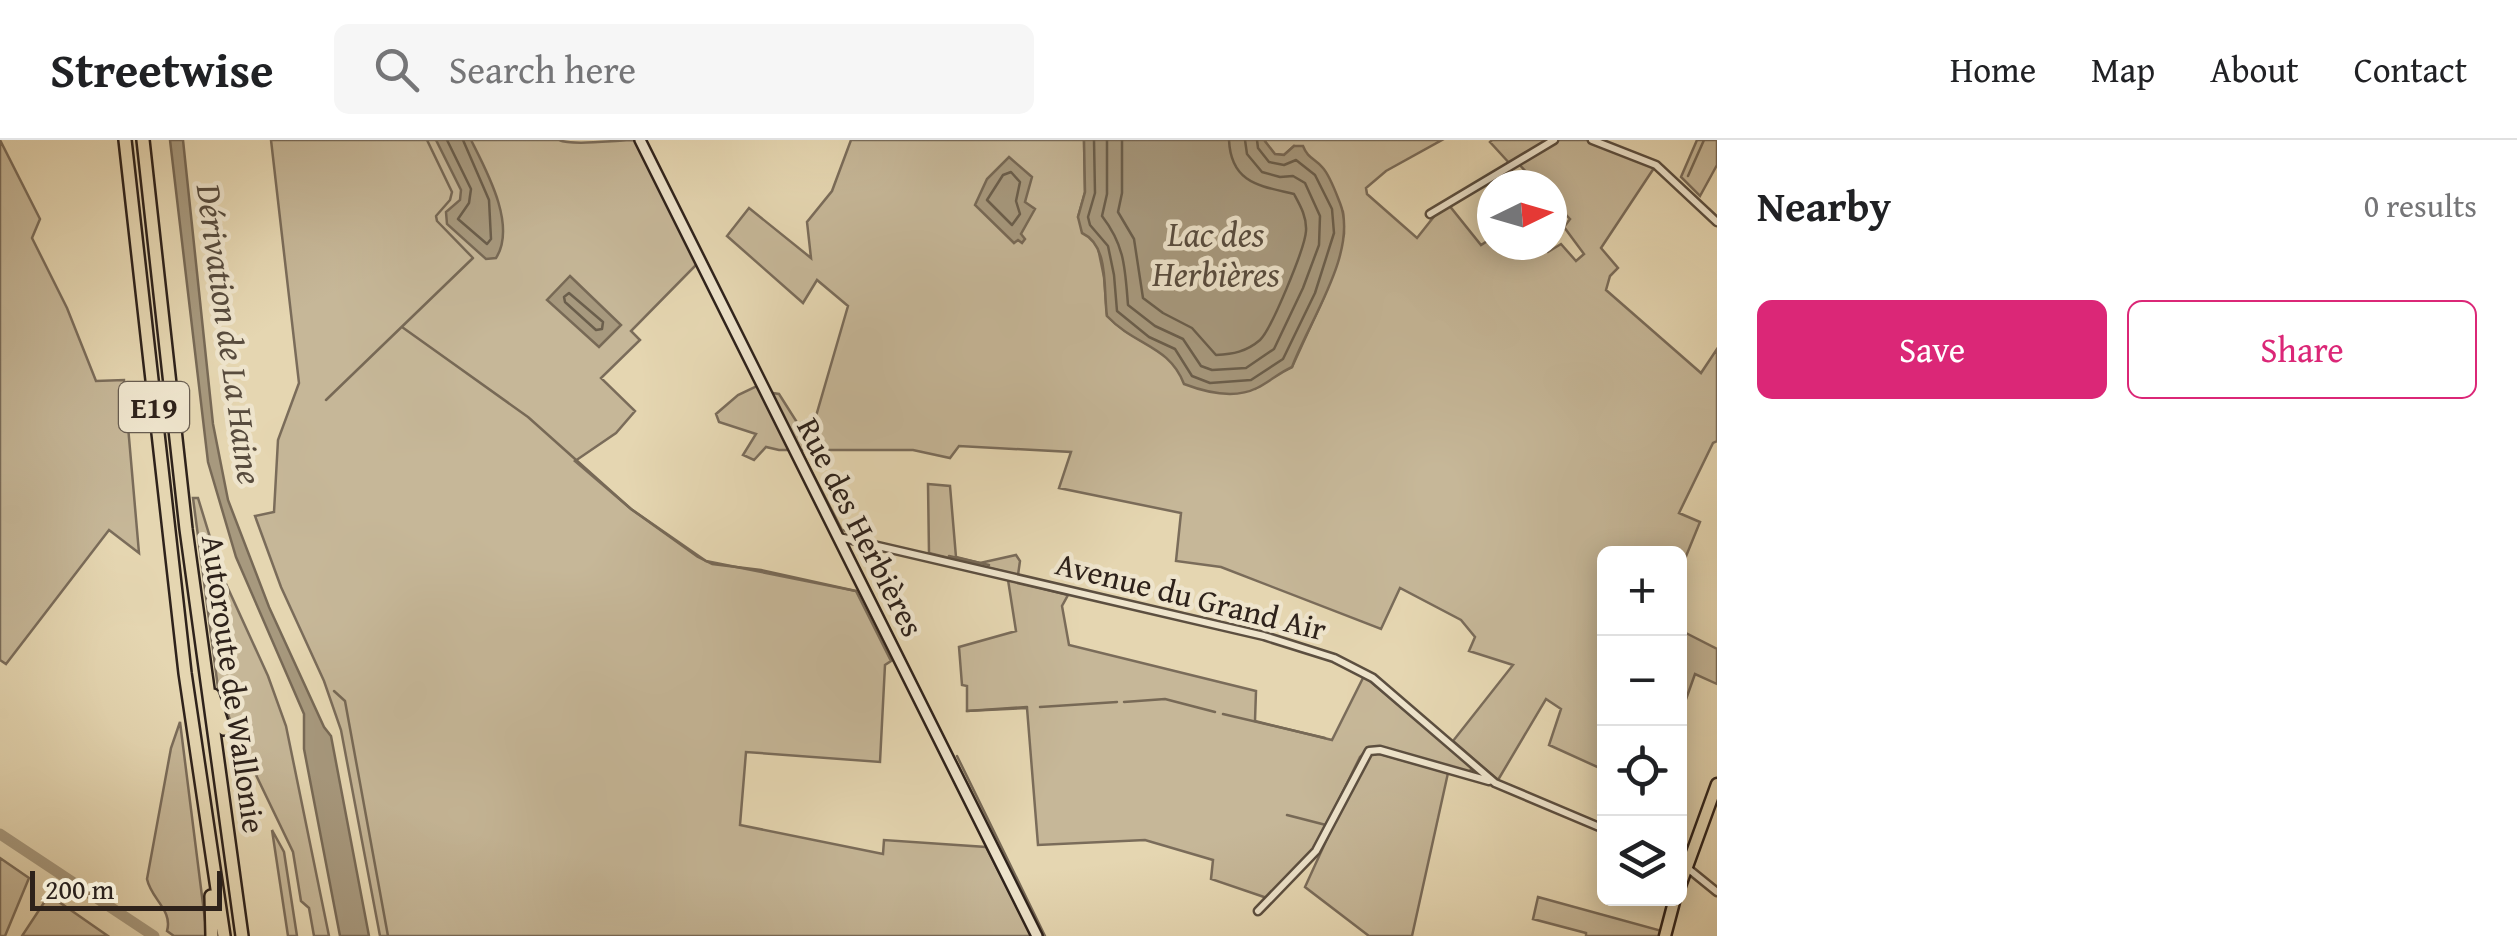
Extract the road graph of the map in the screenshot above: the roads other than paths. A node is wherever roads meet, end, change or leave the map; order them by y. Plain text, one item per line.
1 (125, 140) edge
2 (142, 140) edge
3 (640, 140) edge
4 (1554, 140) edge
5 (1592, 140) edge
6 (1430, 214) dead end
7 (1717, 222) edge
8 (838, 537) junction
9 (203, 662) junction
10 (224, 729) dead end
11 (1495, 783) junction
12 (1717, 784) edge
13 (1597, 826) edge
14 (1687, 855) edge
15 (211, 857) junction
16 (1687, 867) edge
17 (1717, 892) edge
18 (1673, 906) edge
19 (1258, 911) dead end
20 (212, 936) edge
21 (224, 936) edge
22 (242, 936) edge
23 (1037, 936) edge
24 (1665, 936) edge

1 - 15 highway, Autoroute de Wallonie / E19
2 - 9 highway, Autoroute de Wallonie / E19
3 - 8 street, Rue des Herbières
4 - 6 street
5 - 7 street
8 - 11 street, Avenue du Grand Air
8 - 23 street, Rue des Herbières
9 - 10 highway
9 - 22 highway, Autoroute de Wallonie / E19
11 - 13 street, Avenue du Grand Air
11 - 19 street
12 - 14 main road
15 - 20 highway
15 - 21 highway, Autoroute de Wallonie / E19
16 - 17 street
18 - 24 main road

